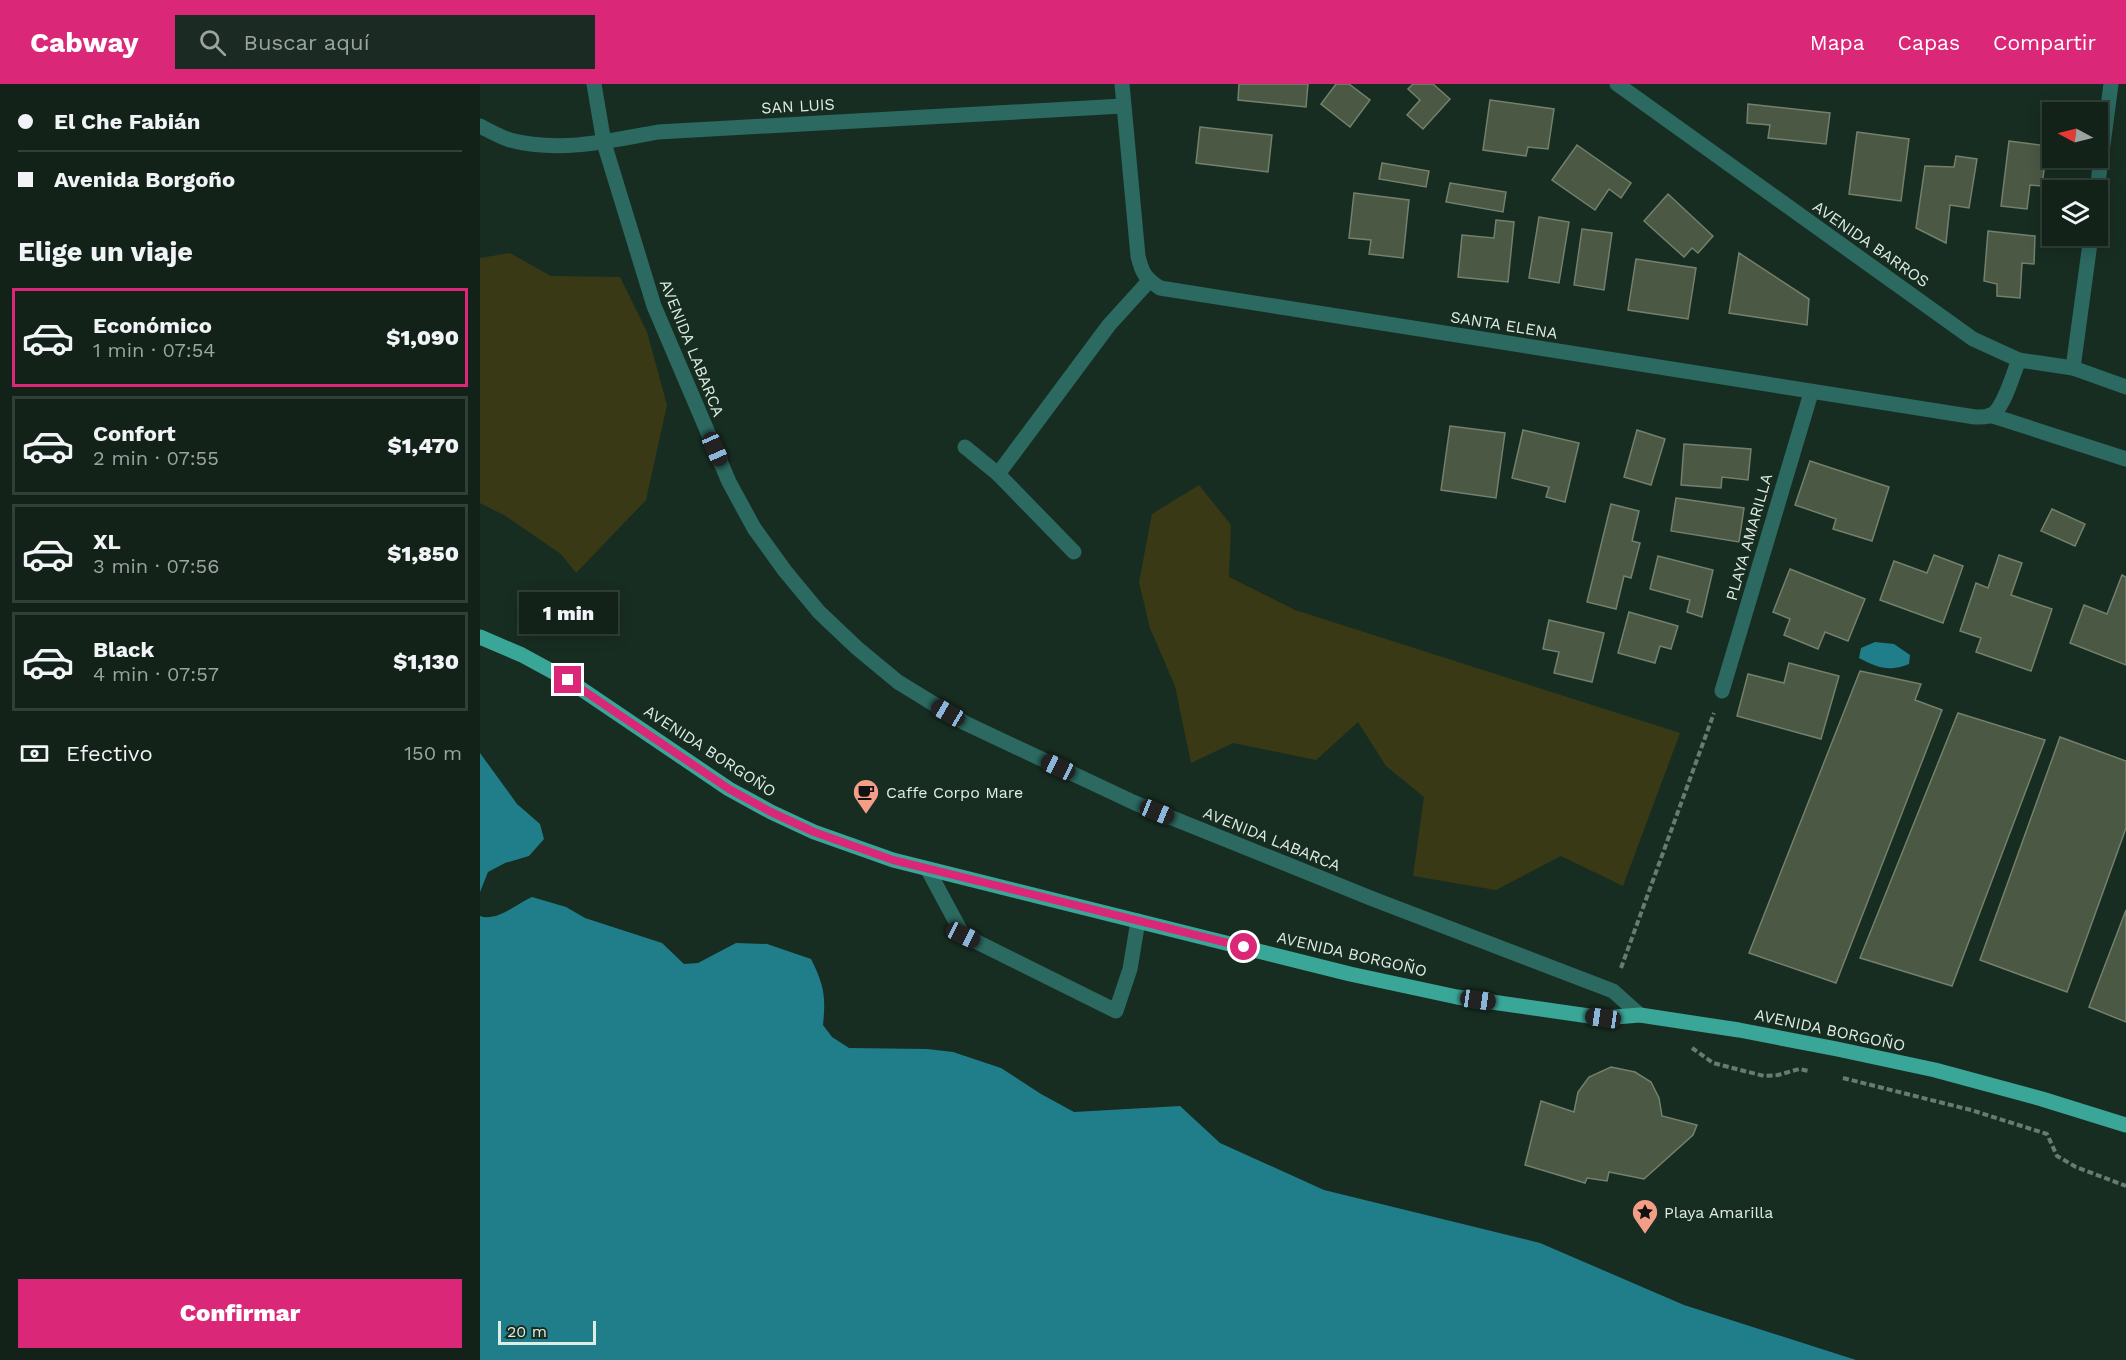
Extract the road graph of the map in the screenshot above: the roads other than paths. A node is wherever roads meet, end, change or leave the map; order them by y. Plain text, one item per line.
1 (594, 84) edge
2 (1122, 84) edge
3 (1617, 84) edge
4 (2112, 84) edge
5 (1123, 105) junction
6 (480, 126) edge
7 (604, 143) junction
8 (2098, 180) edge
9 (2090, 246) edge
10 (1149, 281) junction
11 (2019, 360) junction
12 (2073, 368) junction
13 (2126, 387) edge
14 (1811, 393) junction
15 (1990, 416) junction
16 (965, 447) dead end
17 (2126, 459) edge
18 (998, 474) junction
19 (1074, 552) dead end
20 (480, 637) edge
21 (1722, 691) road end
22 (928, 870) junction
23 (1138, 921) junction
24 (1640, 1015) junction
25 (2126, 1125) edge

1 - 7 street, AVENIDA LABARCA
2 - 5 street
3 - 11 street, AVENIDA BARROS
4 - 8 street
5 - 7 street, SAN LUIS
5 - 10 street
6 - 7 street, SAN LUIS
7 - 24 street, AVENIDA LABARCA
9 - 12 street
10 - 14 street, SANTA ELENA
10 - 18 street
11 - 12 street, AVENIDA BARROS
11 - 15 street
12 - 13 street, AVENIDA BARROS
14 - 15 street, SANTA ELENA
14 - 21 street, PLAYA AMARILLA
15 - 17 street
16 - 18 street
18 - 19 street
20 - 22 main road, AVENIDA BORGOÑO
22 - 23 main road, AVENIDA BORGOÑO
22 - 23 street
23 - 24 main road, AVENIDA BORGOÑO
24 - 25 main road, AVENIDA BORGOÑO

